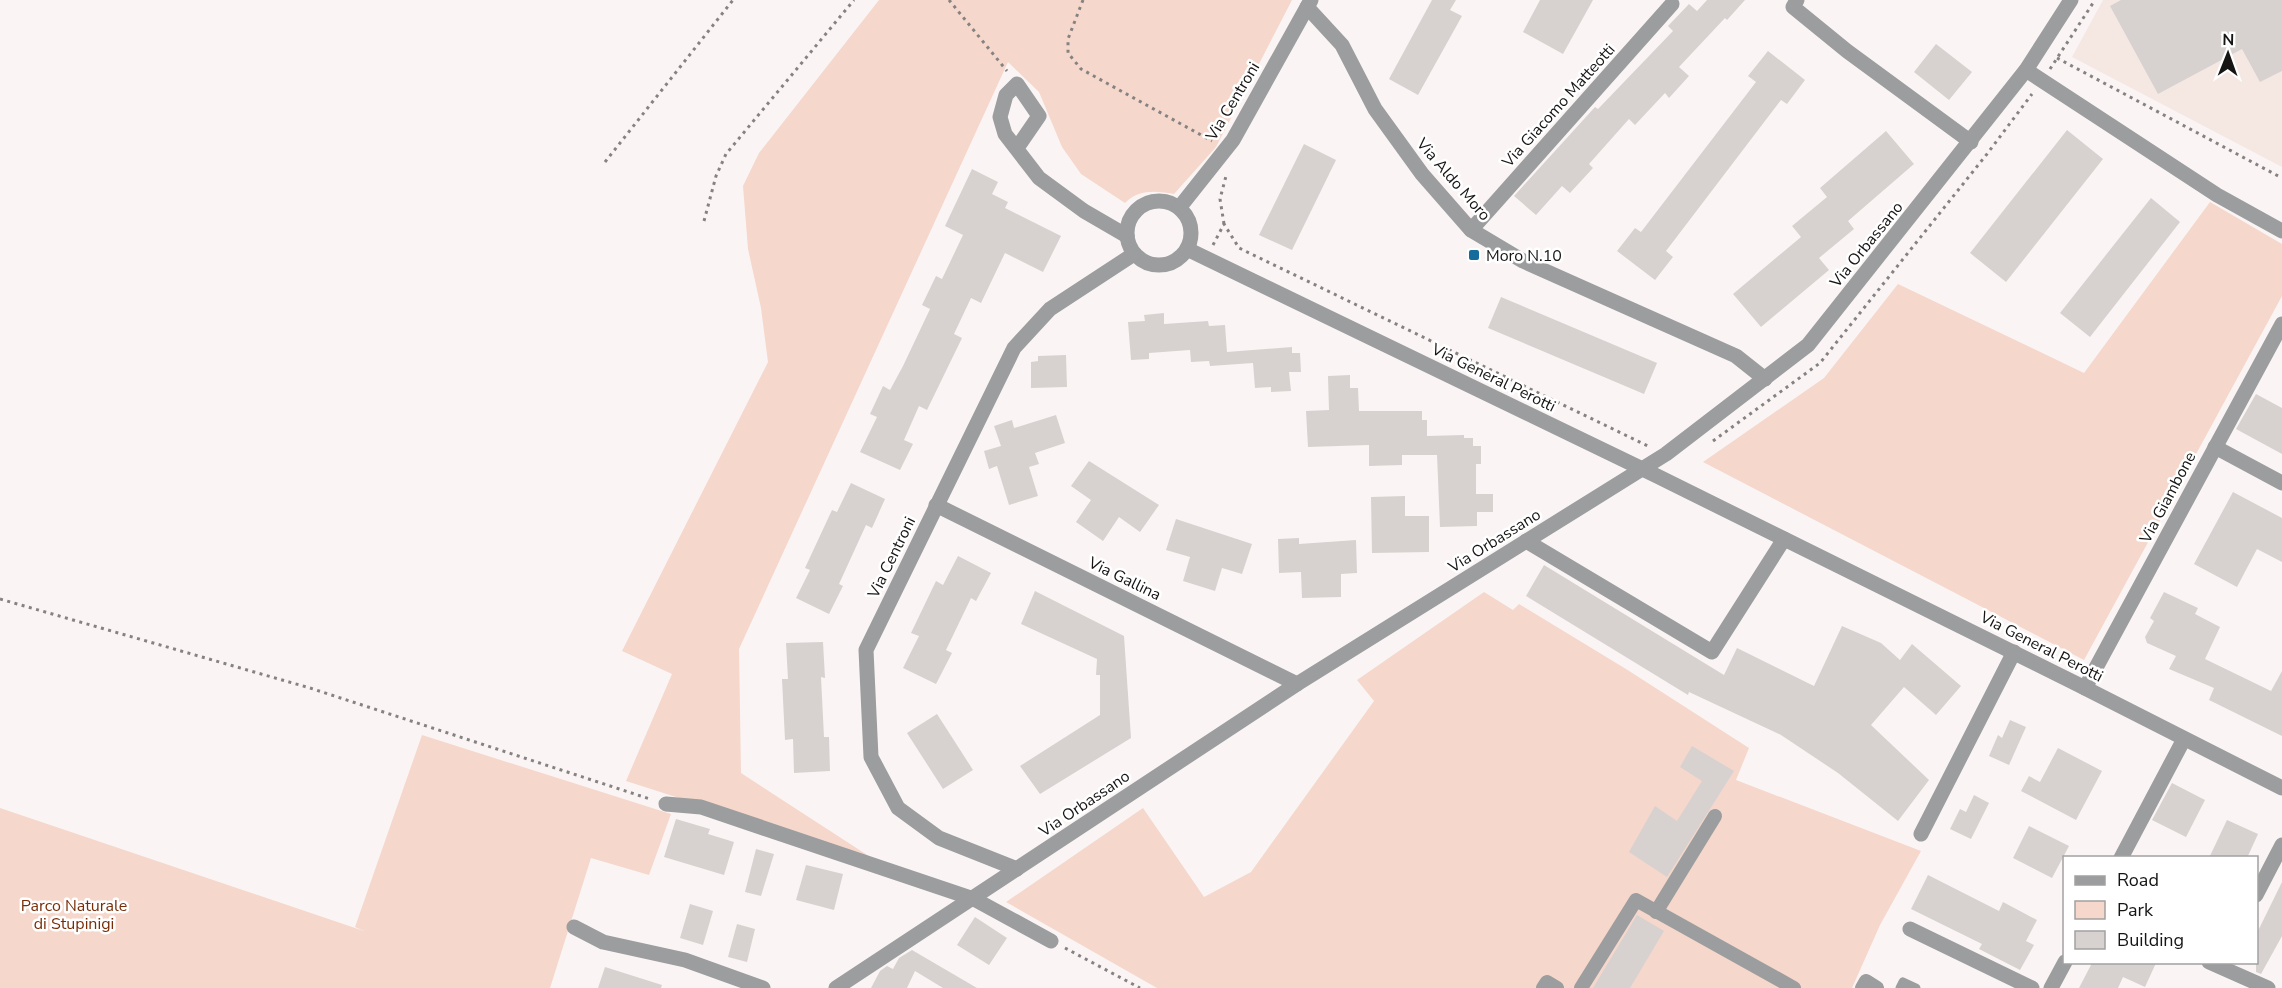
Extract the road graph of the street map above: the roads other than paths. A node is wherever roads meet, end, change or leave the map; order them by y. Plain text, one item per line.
1 (2071, 0) edge
2 (1309, 4) edge
3 (1672, 4) dead end
4 (1795, 4) edge
5 (2026, 70) junction
6 (1971, 142) junction
7 (1017, 148) junction
8 (1179, 208) junction
9 (1471, 230) junction
10 (2282, 231) edge
11 (1126, 236) junction
12 (1187, 249) junction
13 (1134, 254) junction
14 (2282, 324) edge
15 (1765, 379) junction
16 (2215, 447) junction
17 (1643, 469) junction
18 (2282, 483) edge
19 (936, 505) junction
20 (1784, 538) junction
21 (1526, 541) junction
22 (2014, 652) junction
23 (1297, 684) junction
24 (2085, 688) junction
25 (2184, 739) junction
26 (2282, 788) edge
27 (666, 804) road end
28 (1715, 816) dead end
29 (1921, 834) dead end
30 (2282, 845) edge
31 (2122, 856) edge
32 (1017, 869) junction
33 (2258, 891) edge
34 (974, 899) junction
35 (1656, 912) junction
36 (574, 927) dead end
37 (1910, 929) dead end
38 (1051, 941) road end
39 (2064, 964) edge
40 (2217, 964) edge
41 (763, 988) edge
42 (836, 988) edge
43 (1543, 988) edge
44 (1557, 988) edge
45 (1581, 988) edge
46 (1794, 988) edge
47 (1862, 988) edge
48 (1877, 988) edge
49 (1900, 988) edge
50 (1916, 988) edge
51 (2032, 988) edge
52 (2051, 988) edge
53 (2268, 988) edge

1 - 5 street, Via Orbassano
2 - 8 street, Via Centroni
2 - 9 street, Via Aldo Moro
3 - 9 street, Via Giacomo Matteotti
4 - 6 street
5 - 6 street, Via Orbassano
5 - 10 street
6 - 15 street, Via Orbassano
7 - 7 street
7 - 11 street
8 - 11 street
8 - 12 street
9 - 15 street, Via Aldo Moro
11 - 13 street
12 - 13 street
12 - 17 street, Via General Perotti
13 - 19 street, Via Centroni
14 - 16 street, Via Giambone
15 - 17 street, Via Orbassano
16 - 18 street
16 - 24 street, Via Giambone
17 - 20 street, Via General Perotti
17 - 21 street, Via Orbassano
19 - 23 street, Via Gallina
19 - 32 street, Via Centroni
20 - 21 street
20 - 22 street, Via General Perotti
21 - 23 street, Via Orbassano
22 - 24 street, Via General Perotti
22 - 29 street
23 - 32 street, Via Orbassano
24 - 25 street, Via General Perotti
25 - 26 street, Via General Perotti
25 - 31 street
27 - 34 street
28 - 35 street
30 - 33 street
32 - 34 street, Via Orbassano
34 - 38 street
34 - 42 street, Via Orbassano
35 - 45 street
35 - 46 street
36 - 41 street
37 - 51 street
39 - 52 street
40 - 53 street
43 - 44 street
47 - 48 street
49 - 50 lane

